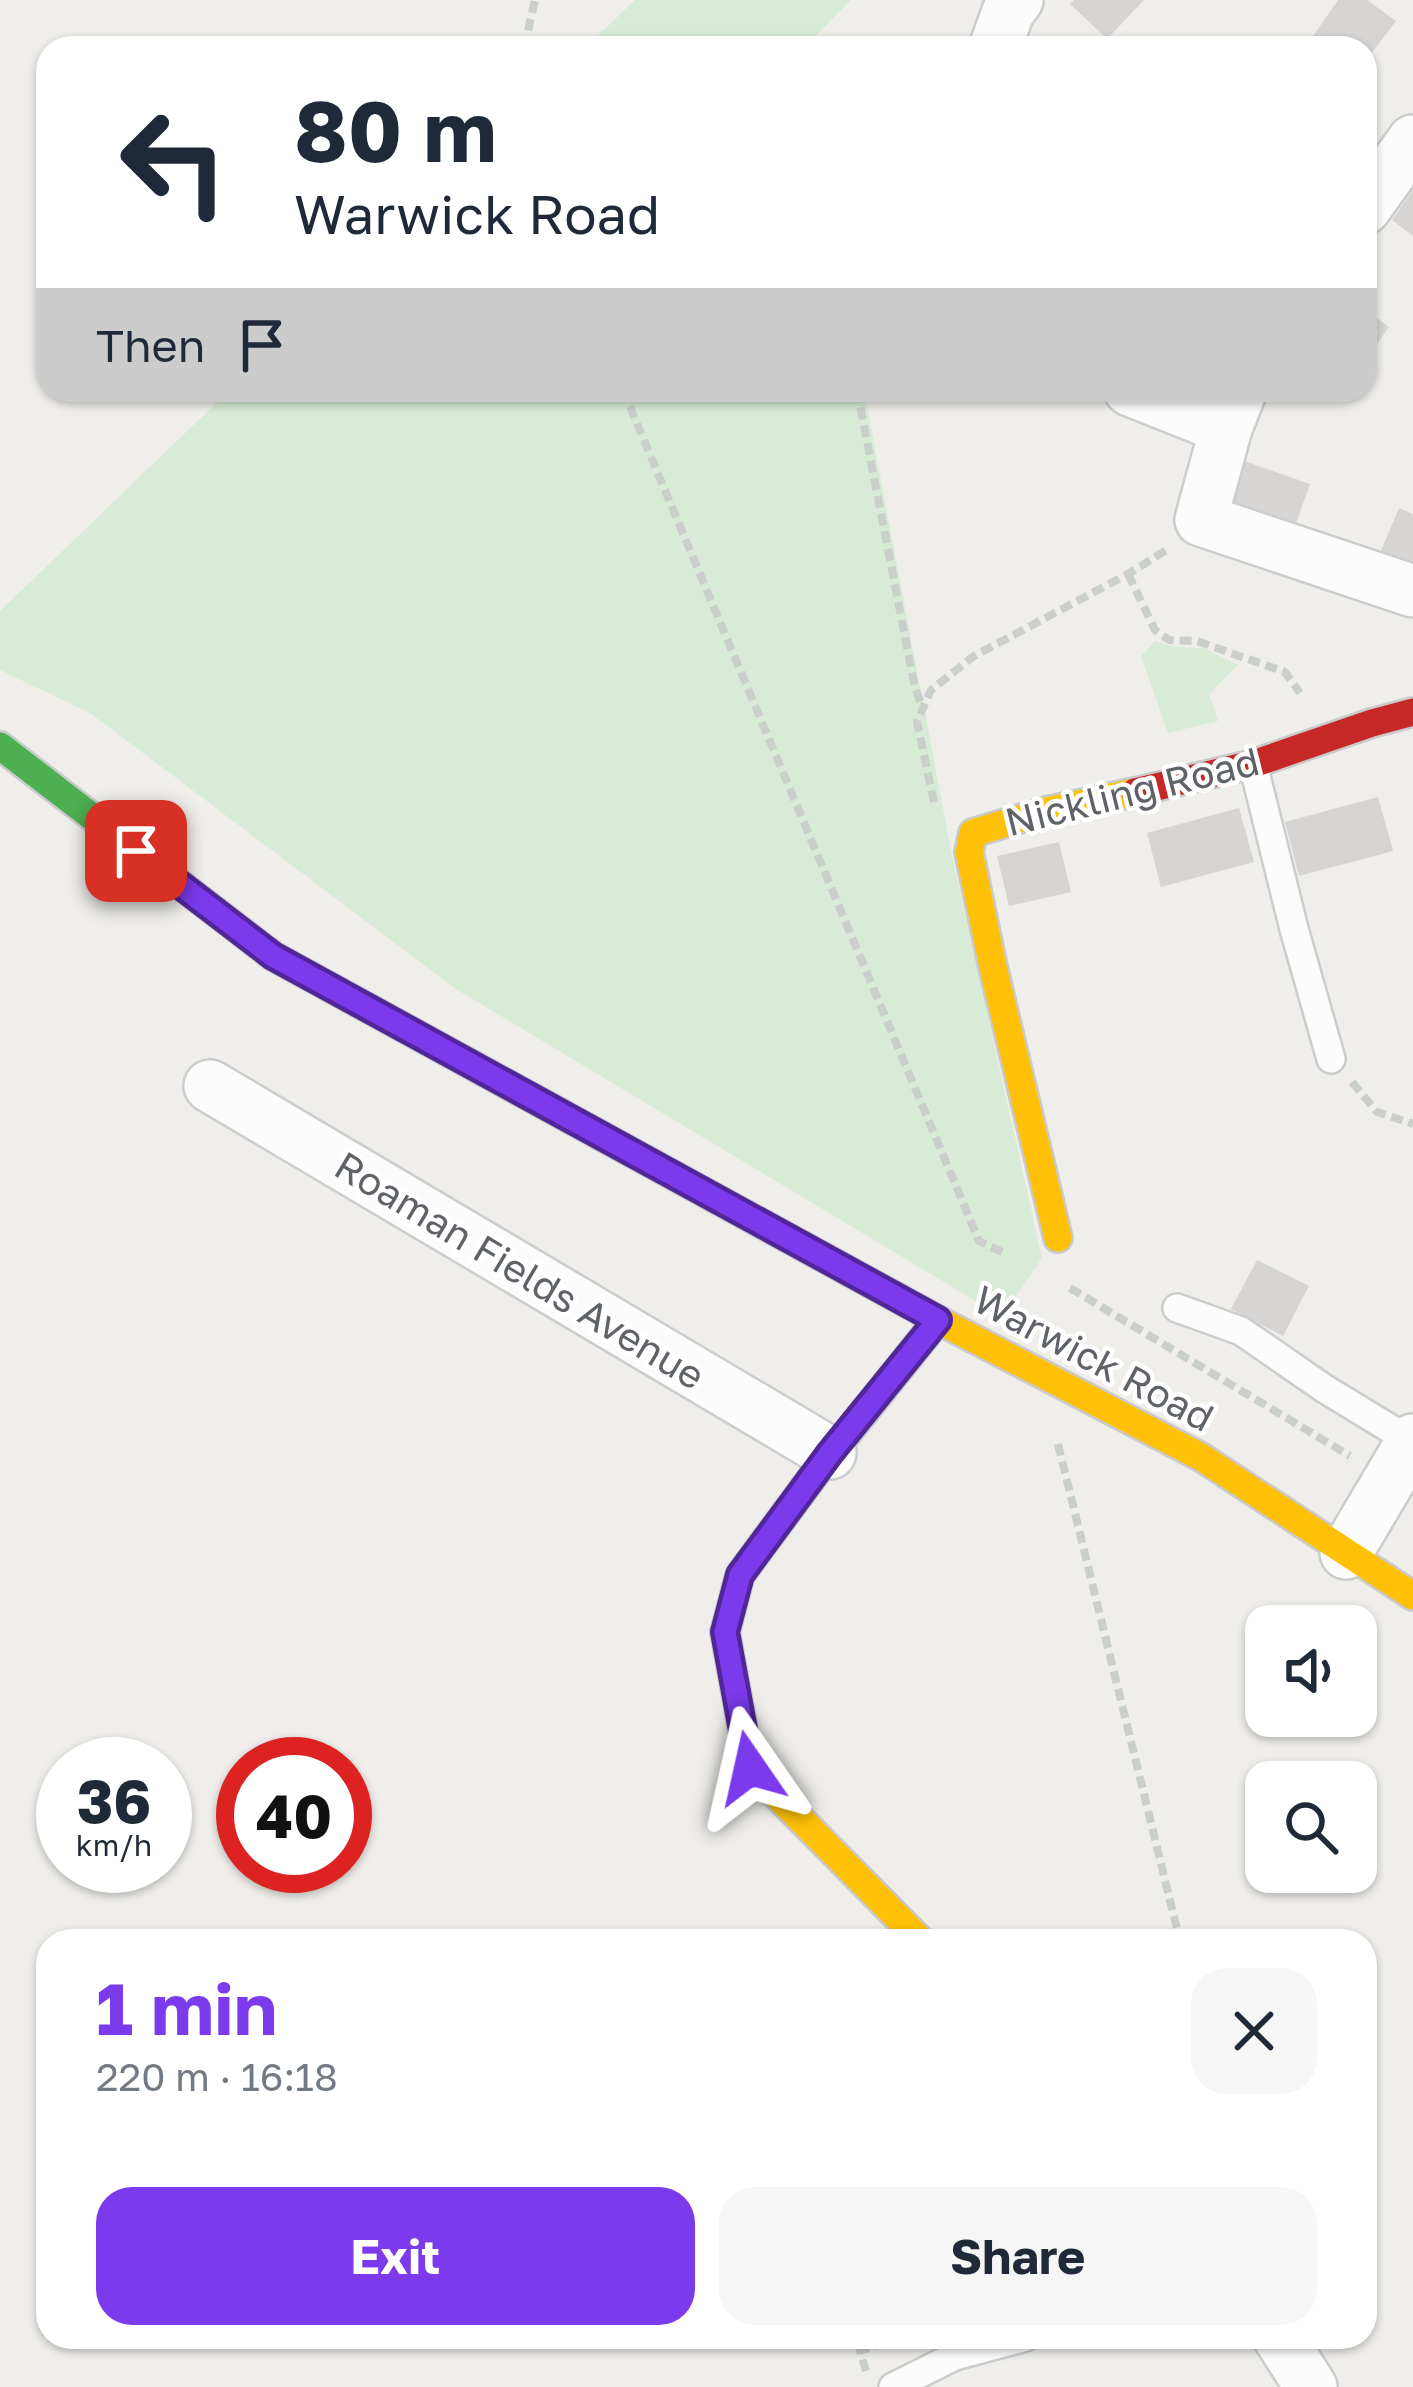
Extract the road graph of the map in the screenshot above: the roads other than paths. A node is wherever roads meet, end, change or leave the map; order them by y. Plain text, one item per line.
1 (1017, 0) edge
2 (999, 36) edge
3 (1413, 141) edge
4 (1377, 191) edge
5 (1196, 402) edge
6 (1234, 409) edge
7 (1413, 592) edge
8 (1413, 712) edge
9 (0, 746) edge
10 (1253, 764) junction
11 (1331, 1058) road end
12 (210, 1086) dead end
13 (1058, 1238) dead end
14 (1177, 1308) dead end
15 (938, 1320) junction
16 (1413, 1441) edge
17 (830, 1453) junction
18 (1346, 1553) junction
19 (1413, 1596) edge
20 (909, 1929) edge
21 (981, 2349) edge
22 (1287, 2349) edge
23 (893, 2387) edge
24 (1311, 2387) edge

1 - 2 street
3 - 4 street
5 - 6 street
6 - 7 street
8 - 10 street, Nickling Road
9 - 15 street, Warwick Road
10 - 11 lane
10 - 13 street, Nickling Road
12 - 17 street, Roaman Fields Avenue
14 - 16 lane
15 - 17 street
15 - 18 street, Warwick Road
16 - 18 street
17 - 20 street
18 - 19 street, Warwick Road
21 - 23 lane
22 - 24 street

